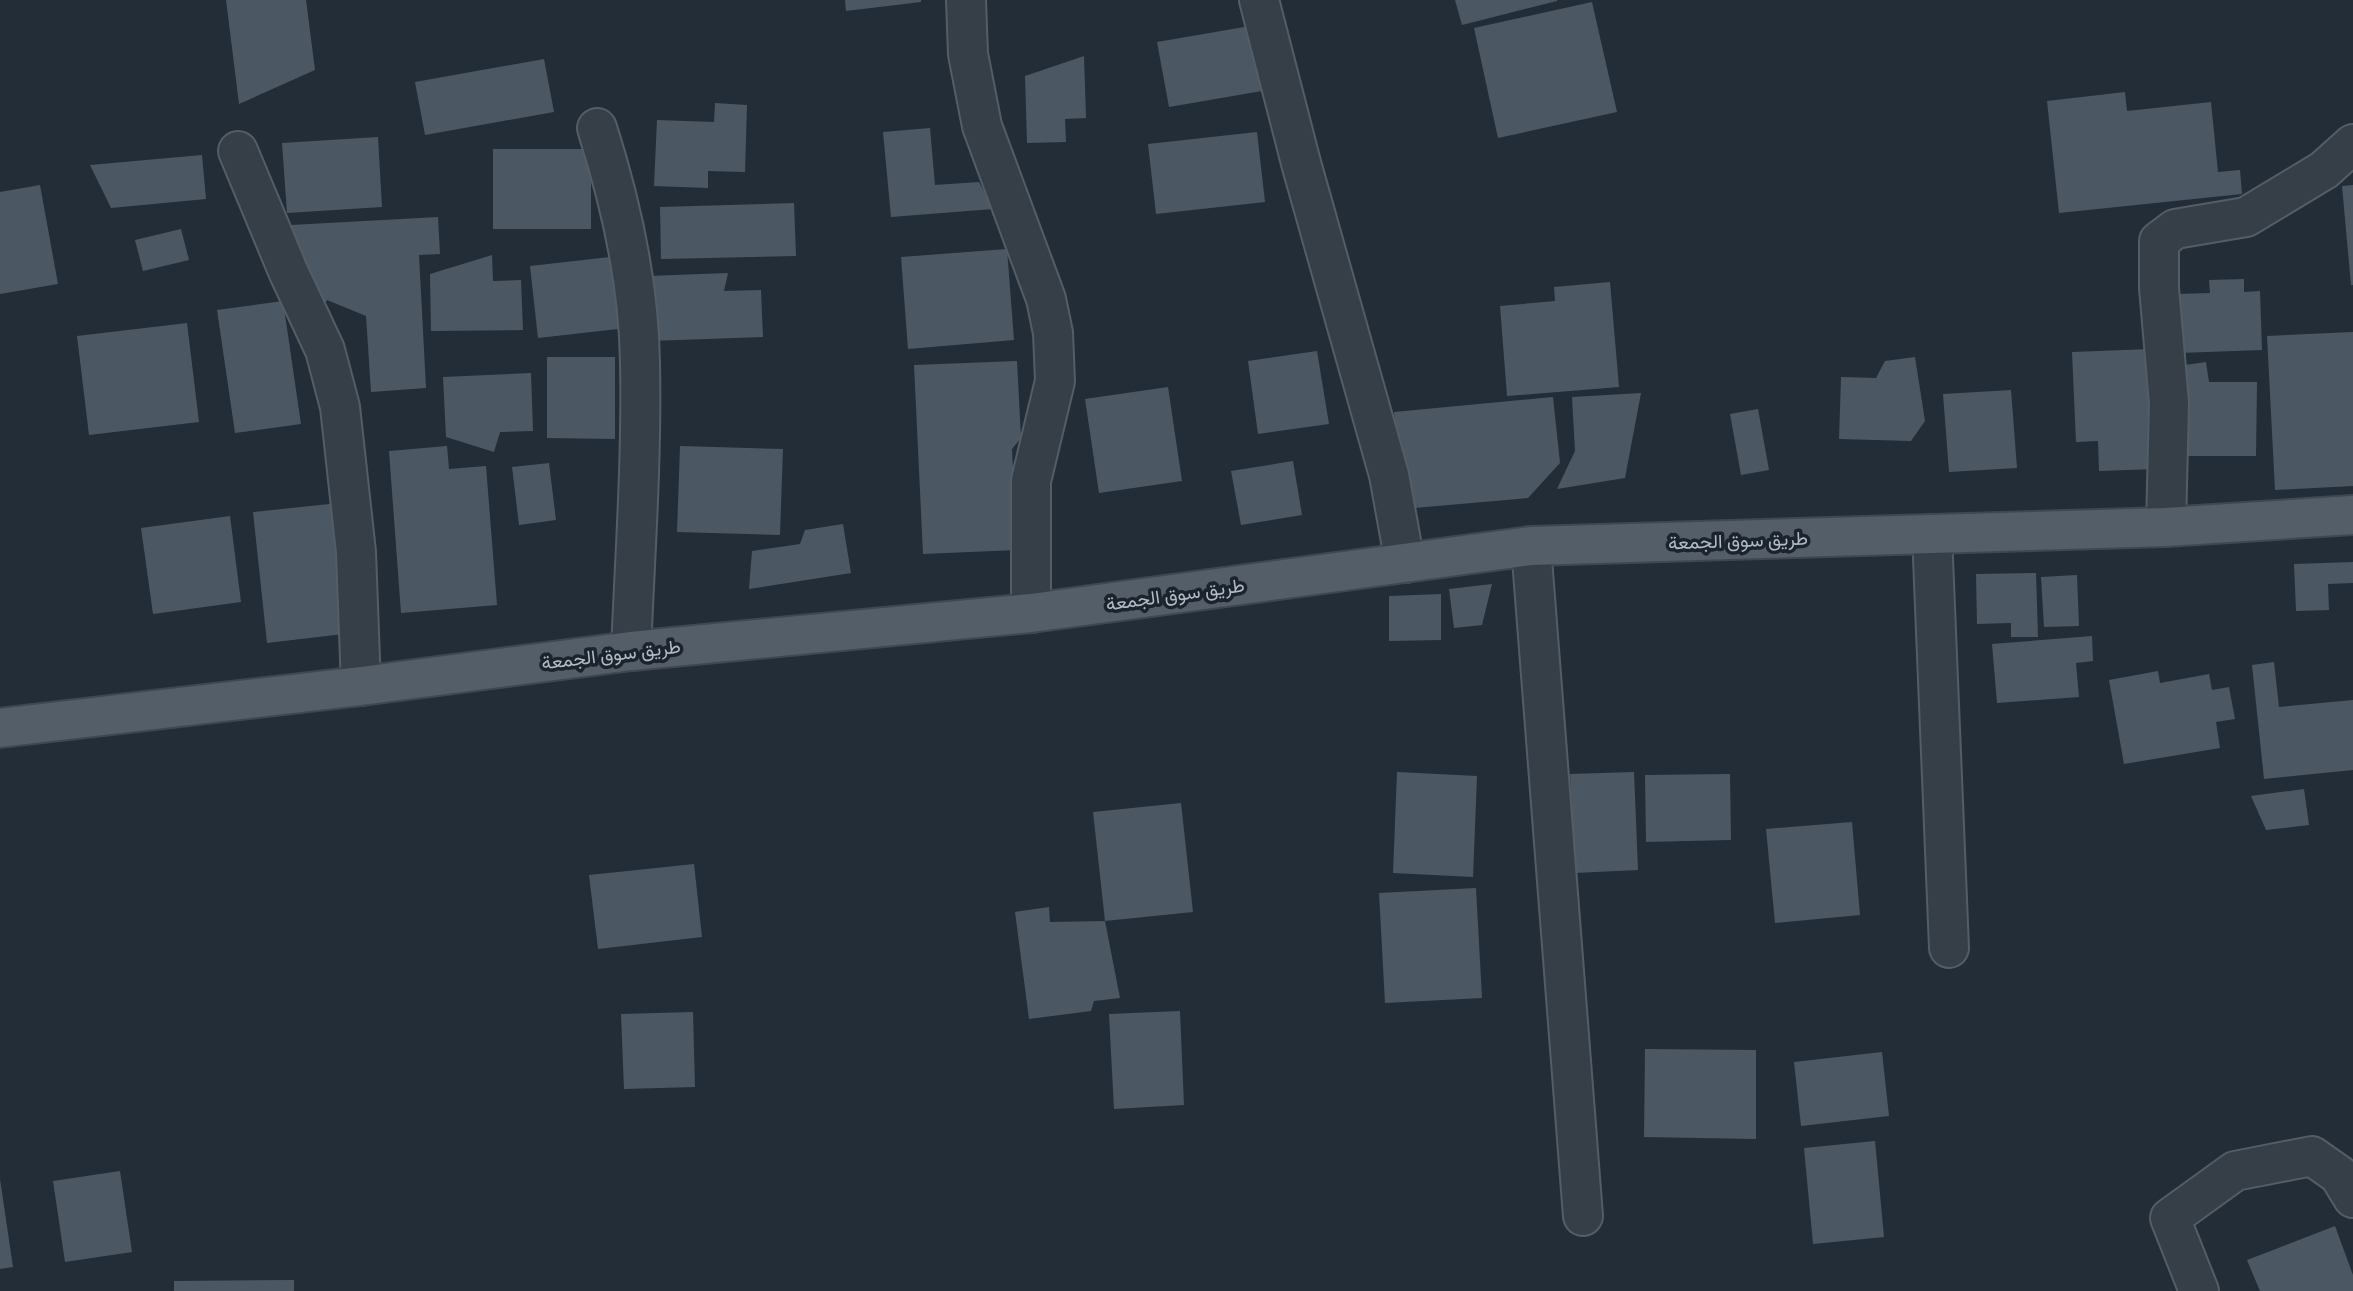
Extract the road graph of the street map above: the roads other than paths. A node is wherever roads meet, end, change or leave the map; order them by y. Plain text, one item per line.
1 (966, 0) edge
2 (1259, 0) edge
3 (597, 128) dead end
4 (2353, 144) edge
5 (238, 151) dead end
6 (2353, 515) edge
7 (2166, 527) junction
8 (1932, 534) junction
9 (1531, 546) junction
10 (1405, 563) junction
11 (1031, 613) junction
12 (631, 650) junction
13 (362, 686) junction
14 (0, 727) edge
15 (1949, 948) dead end
16 (2353, 1198) edge
17 (1583, 1216) dead end
18 (2199, 1291) edge

1 - 11 street
2 - 10 street
3 - 12 street
4 - 7 street
5 - 13 street
6 - 7 main road, طريق سوق الجمعة
7 - 8 main road, طريق سوق الجمعة
8 - 9 main road, طريق سوق الجمعة
8 - 15 street
9 - 10 main road, طريق سوق الجمعة
9 - 17 street
10 - 11 main road, طريق سوق الجمعة
11 - 12 main road, طريق سوق الجمعة
12 - 13 main road, طريق سوق الجمعة
13 - 14 main road, طريق سوق الجمعة
16 - 18 street

